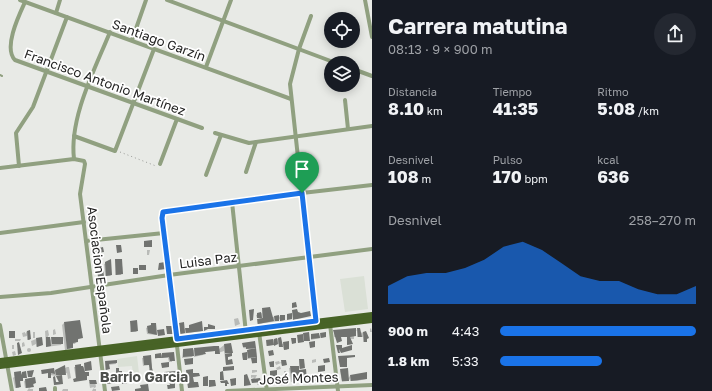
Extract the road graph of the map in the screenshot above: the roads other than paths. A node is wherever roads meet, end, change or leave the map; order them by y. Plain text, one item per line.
1 (60, 0) edge
2 (146, 0) edge
3 (167, 0) edge
4 (231, 0) edge
5 (365, 0) edge
6 (22, 1) edge
7 (56, 13) junction
8 (311, 16) dead end
9 (67, 17) junction
10 (223, 20) junction
11 (371, 26) edge
12 (110, 32) junction
13 (372, 37) edge
14 (132, 40) junction
15 (154, 48) junction
16 (298, 49) junction
17 (324, 59) edge
18 (206, 67) junction
19 (47, 72) junction
20 (360, 72) edge
21 (372, 76) edge
22 (88, 86) junction
23 (291, 100) junction
24 (345, 100) dead end
25 (134, 102) junction
26 (177, 119) junction
27 (372, 126) edge
28 (202, 128) dead end
29 (348, 129) junction
30 (215, 133) dead end
31 (221, 135) junction
32 (74, 136) junction
33 (296, 136) junction
34 (256, 142) junction
35 (74, 159) junction
36 (160, 164) road end
37 (18, 166) junction
38 (0, 168) edge
39 (246, 172) dead end
40 (206, 175) dead end
41 (372, 185) edge
42 (302, 193) junction
43 (232, 202) junction
44 (84, 222) junction
45 (0, 233) edge
46 (164, 233) junction
47 (86, 241) junction
48 (372, 249) edge
49 (310, 257) junction
50 (238, 265) junction
51 (169, 275) junction
52 (92, 286) junction
53 (0, 298) edge
54 (372, 315) edge
55 (372, 320) edge
56 (330, 322) junction
57 (316, 323) junction
58 (0, 325) edge
59 (259, 330) junction
60 (246, 332) junction
61 (177, 341) junction
62 (100, 351) junction
63 (0, 361) edge
64 (8, 362) junction
65 (0, 366) edge
66 (372, 384) edge
67 (338, 389) edge
68 (267, 390) edge
69 (12, 391) edge
70 (105, 391) edge
71 (182, 391) edge
72 (227, 391) edge

1 - 7 street
2 - 14 street
3 - 10 street
4 - 10 street
5 - 11 street
6 - 7 street, Santiago Garzín
6 - 19 street, Francisco Antonio Martínez
7 - 9 street, Santiago Garzín
8 - 16 street
9 - 12 street, Santiago Garzín
9 - 19 street
10 - 16 street
10 - 18 street
11 - 13 street
12 - 14 street, Santiago Garzín
12 - 22 street
14 - 15 street, Santiago Garzín
15 - 18 street, Santiago Garzín
15 - 25 street
16 - 17 street
16 - 23 street
18 - 23 street, Santiago Garzín
19 - 22 street, Francisco Antonio Martínez
19 - 37 street
20 - 21 street
22 - 25 street, Francisco Antonio Martínez
22 - 32 street
23 - 33 street
24 - 29 street
25 - 26 street, Francisco Antonio Martínez
25 - 32 street
26 - 28 street, Francisco Antonio Martínez
26 - 36 street
27 - 29 street
29 - 33 street
30 - 31 street
31 - 34 street
31 - 40 street
32 - 35 street
33 - 34 street
33 - 42 street
34 - 39 street
35 - 37 street
35 - 44 street, Asociacion Española
37 - 38 street
41 - 42 street
42 - 43 street
42 - 49 street
43 - 46 street
43 - 50 street
44 - 45 street
44 - 47 street, Asociacion Española
46 - 47 street
46 - 51 street
47 - 52 street, Asociacion Española
48 - 49 street, Luisa Paz
49 - 50 street, Luisa Paz
49 - 57 street
50 - 51 street, Luisa Paz
50 - 60 street
51 - 52 street, Luisa Paz
51 - 61 street
52 - 53 street, Luisa Paz
52 - 62 street, Asociacion Española
54 - 56 main road
55 - 56 main road
56 - 57 main road
56 - 67 street
57 - 59 main road
58 - 64 street
59 - 60 main road
59 - 68 street
60 - 61 main road
61 - 62 main road
61 - 71 street
62 - 64 main road
62 - 70 street, Asociacion Española
63 - 64 main road
64 - 65 main road
64 - 69 street
66 - 67 street, José Montes
67 - 68 street, José Montes
68 - 72 street, José Montes

